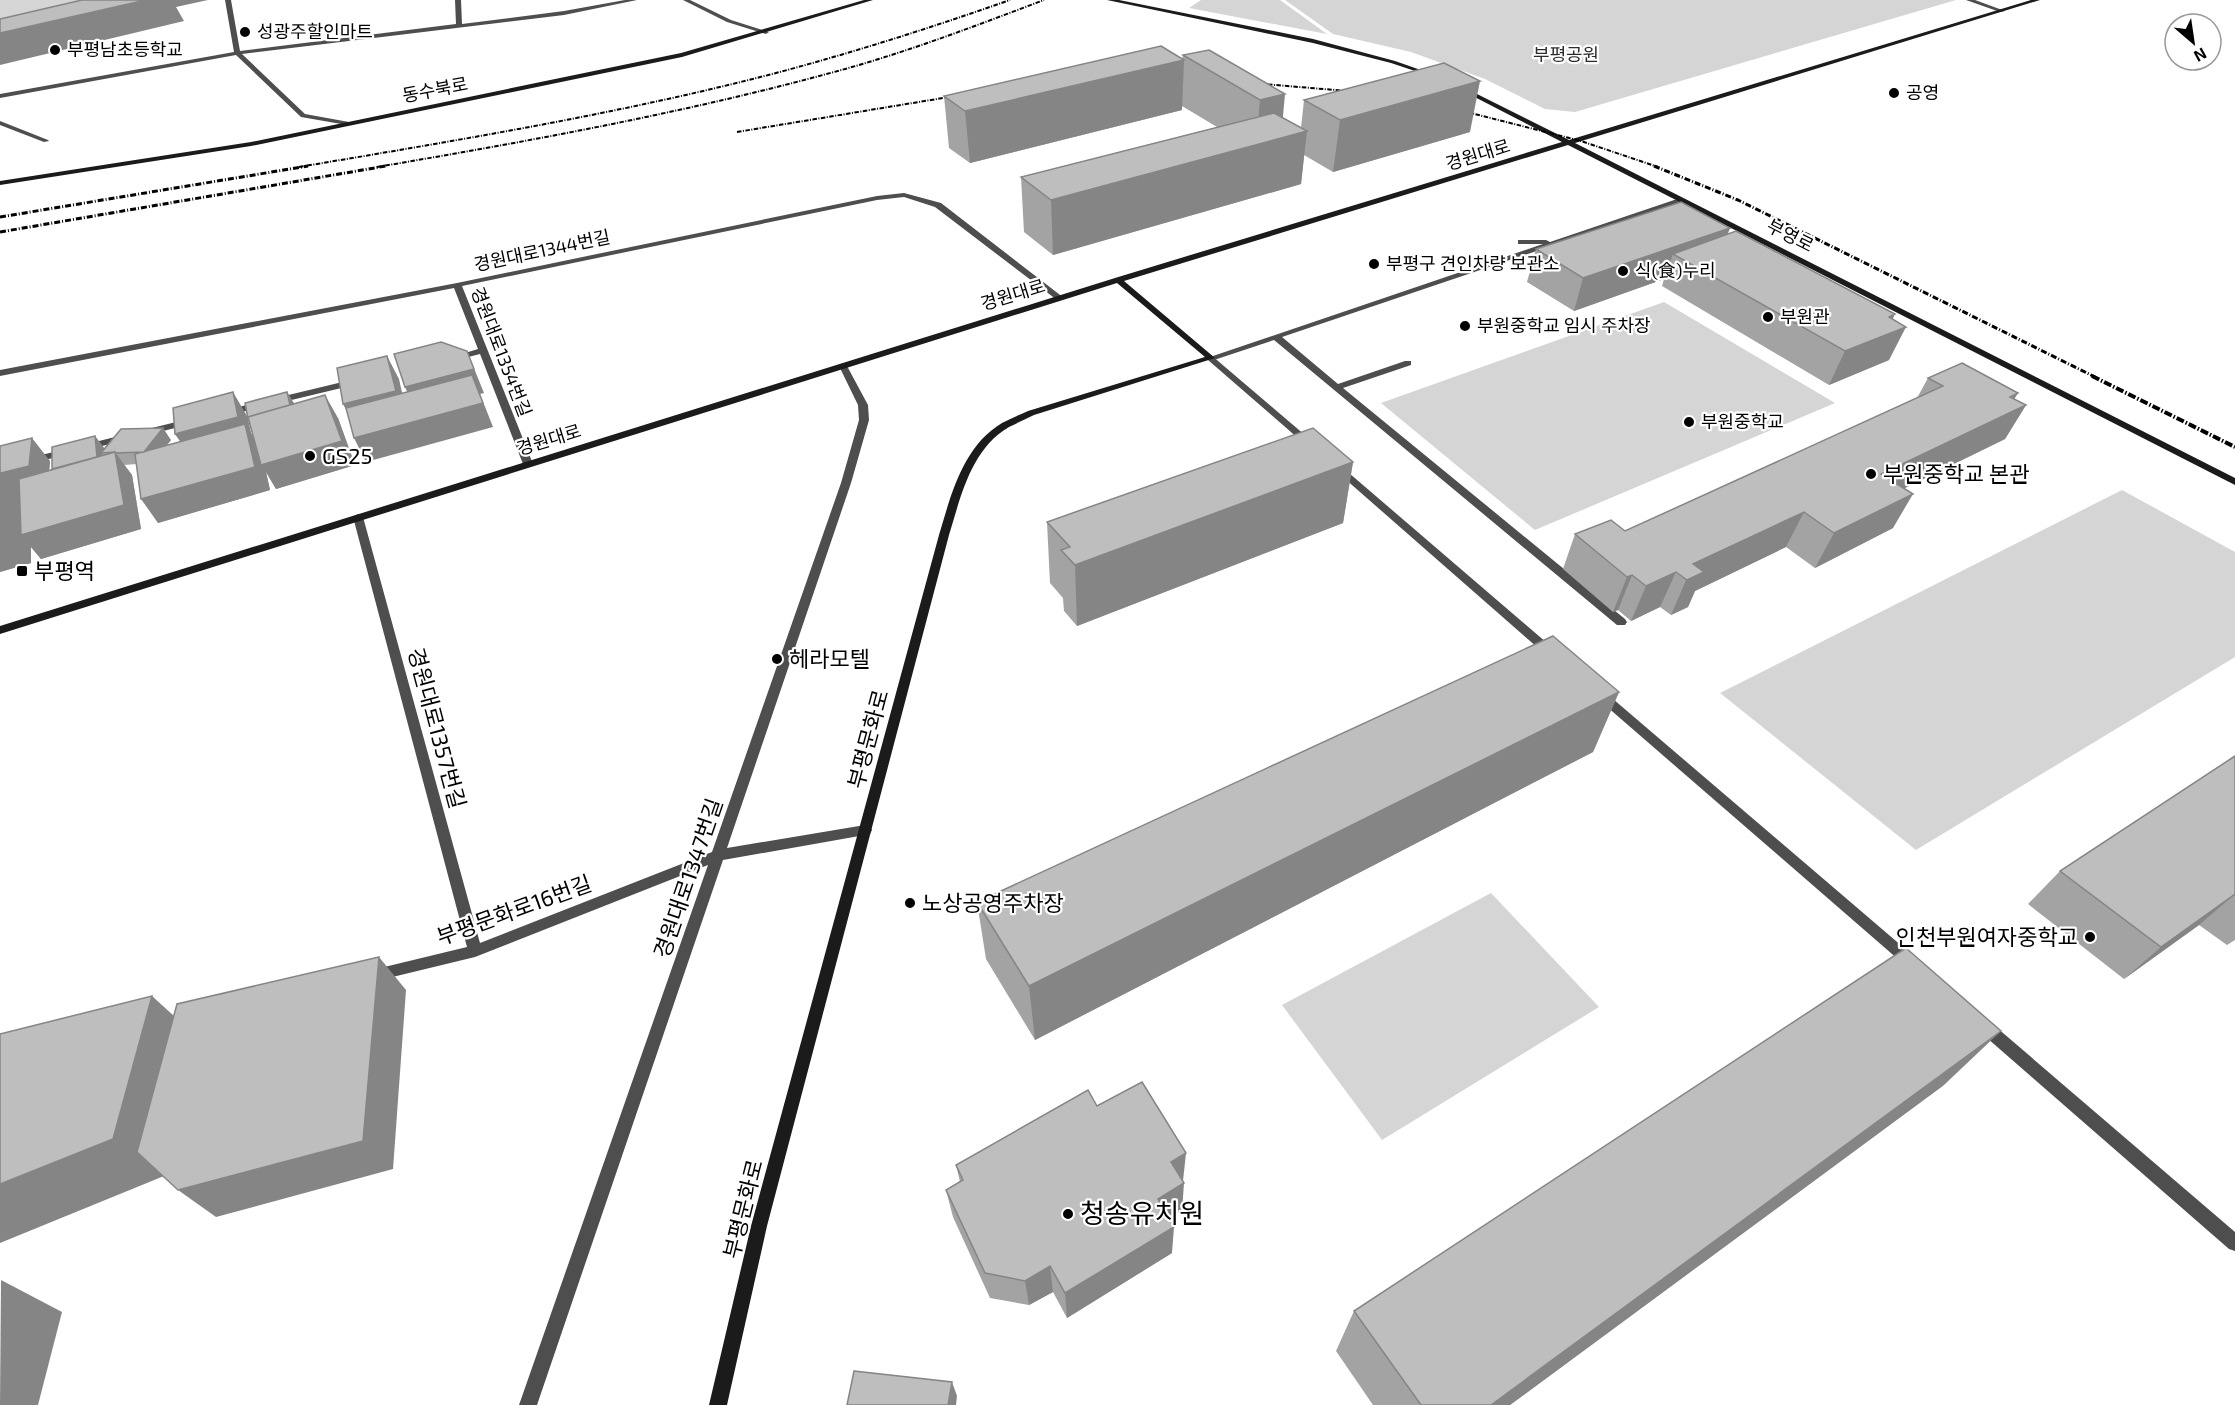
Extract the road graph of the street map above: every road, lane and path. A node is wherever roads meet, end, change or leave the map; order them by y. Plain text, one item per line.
1 (228, 0) edge
2 (458, 0) edge
3 (634, 0) edge
4 (686, 0) edge
5 (870, 0) edge
6 (1110, 0) edge
7 (1968, 0) edge
8 (2037, 0) edge
9 (2002, 11) junction
10 (459, 27) junction
11 (766, 32) junction
12 (237, 53) junction
13 (1437, 77) edge
14 (1457, 86) edge
15 (0, 96) edge
16 (0, 123) edge
17 (347, 123) junction
18 (45, 141) dead end
19 (1572, 144) junction
20 (0, 183) edge
21 (1683, 200) junction
22 (1521, 242) dead end
23 (1559, 242) junction
24 (1118, 280) junction
25 (457, 285) junction
26 (1060, 298) junction
27 (1276, 337) junction
28 (483, 351) junction
29 (1211, 358) junction
30 (437, 362) edge
31 (1408, 363) dead end
32 (843, 366) junction
33 (0, 373) edge
34 (368, 379) edge
35 (1337, 387) junction
36 (219, 415) edge
37 (195, 420) edge
38 (528, 464) junction
39 (0, 468) edge
40 (2235, 482) edge
41 (358, 517) junction
42 (1621, 622) dead end
43 (0, 630) edge
44 (1562, 662) edge
45 (1589, 685) edge
46 (865, 830) junction
47 (718, 855) junction
48 (475, 951) junction
49 (1923, 973) edge
50 (359, 979) edge
51 (1977, 1020) edge
52 (2235, 1243) edge
53 (528, 1405) edge
54 (718, 1405) edge

1 - 12 street
2 - 10 street
3 - 10 street
4 - 11 street
5 - 11 street, 동수북로
6 - 13 street
7 - 9 street
8 - 9 street, 경원대로
9 - 19 street, 경원대로
10 - 12 street
11 - 17 street, 동수북로
12 - 15 street
12 - 17 street
14 - 19 street, 부영로
16 - 18 street
17 - 20 street, 동수북로
19 - 21 street, 부영로
19 - 24 street, 경원대로
21 - 23 street
21 - 40 street, 부영로
22 - 23 street
23 - 27 street
24 - 26 street, 경원대로
24 - 29 street
25 - 26 street, 경원대로1344번길
25 - 28 street, 경원대로1354번길
25 - 33 street, 경원대로1344번길
26 - 32 street, 경원대로
27 - 29 street
27 - 35 street
28 - 30 street
28 - 38 street, 경원대로1354번길
29 - 44 street
29 - 46 street, 부평문화로
31 - 35 street
32 - 38 street, 경원대로
32 - 47 street, 경원대로1347번길
34 - 36 street
35 - 42 street
37 - 39 street
38 - 41 street, 경원대로
41 - 43 street, 경원대로
41 - 48 street, 경원대로1357번길
45 - 49 street
46 - 47 street, 부평문화로16번길
46 - 54 street, 부평문화로
47 - 48 street, 부평문화로16번길
47 - 53 street, 경원대로1347번길
48 - 50 street, 부평문화로16번길
51 - 52 street

